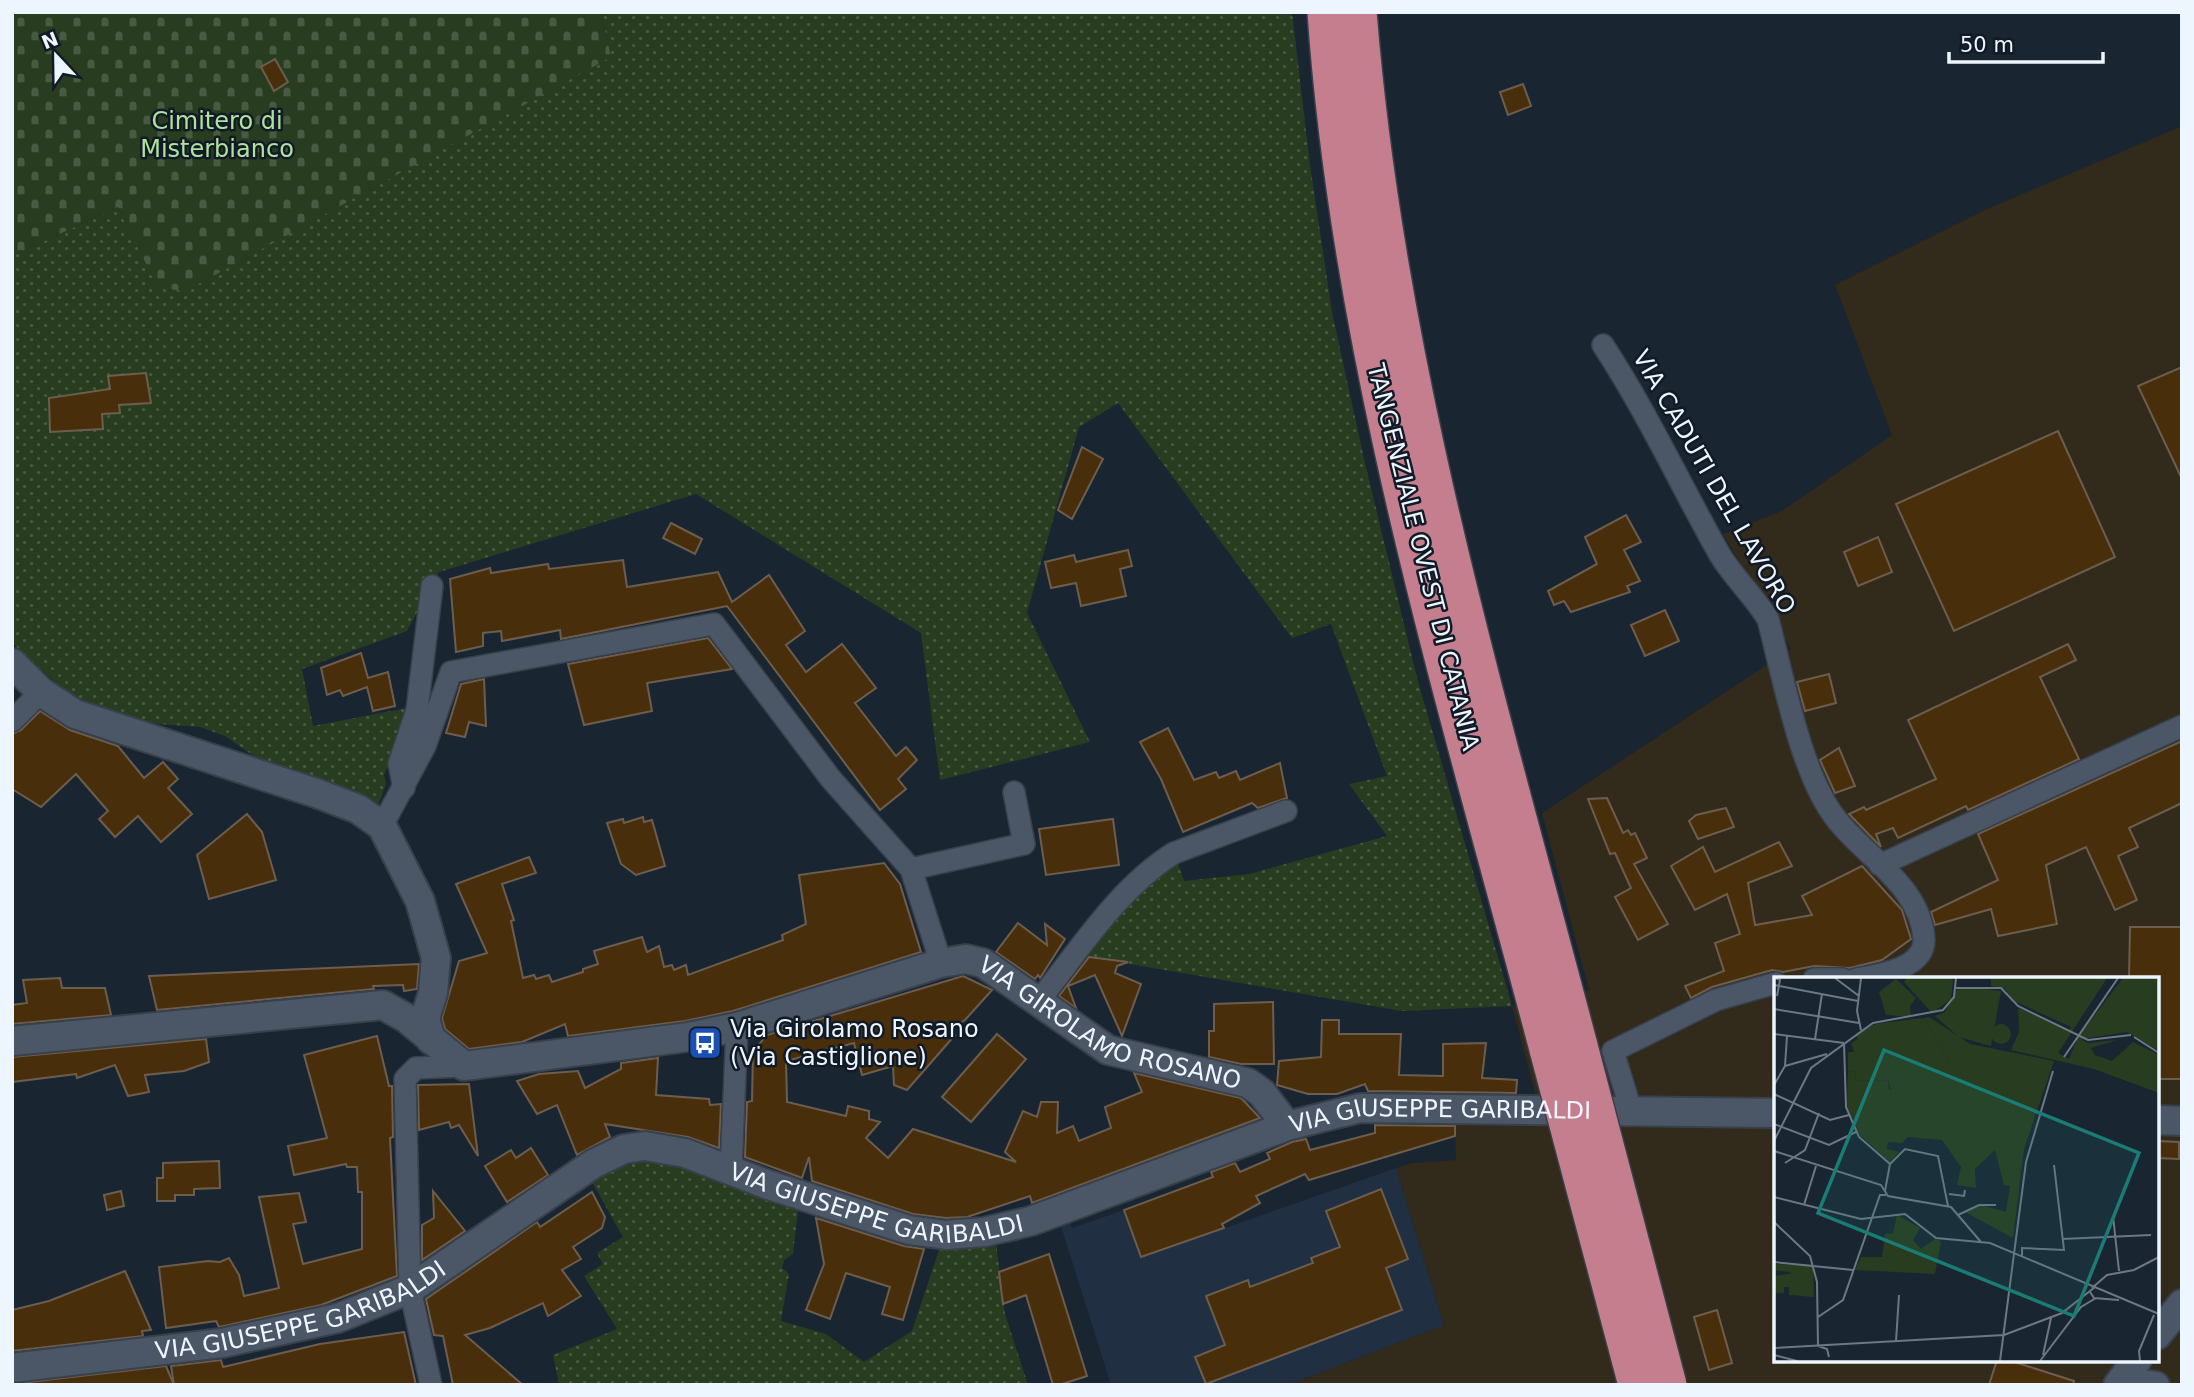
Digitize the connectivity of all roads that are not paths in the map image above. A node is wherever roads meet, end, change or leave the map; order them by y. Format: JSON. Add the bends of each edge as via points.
{"nodes":[{"id":1,"x":1326,"y":12,"type":"edge"},
{"id":2,"x":1358,"y":12,"type":"edge"},
{"id":3,"x":1603,"y":345,"type":"dead end"},
{"id":4,"x":432,"y":586,"type":"dead end"},
{"id":5,"x":12,"y":663,"type":"edge"},
{"id":6,"x":41,"y":692,"type":"junction"},
{"id":7,"x":12,"y":721,"type":"edge"},
{"id":8,"x":2182,"y":726,"type":"edge"},
{"id":9,"x":404,"y":788,"type":"junction"},
{"id":10,"x":1014,"y":792,"type":"dead end"},
{"id":11,"x":1286,"y":811,"type":"dead end"},
{"id":12,"x":382,"y":826,"type":"junction"},
{"id":13,"x":1880,"y":865,"type":"junction"},
{"id":14,"x":911,"y":869,"type":"junction"},
{"id":15,"x":941,"y":962,"type":"junction"},
{"id":16,"x":1864,"y":977,"type":"edge"},
{"id":17,"x":1774,"y":985,"type":"edge"},
{"id":18,"x":1037,"y":1003,"type":"junction"},
{"id":19,"x":737,"y":1027,"type":"junction"},
{"id":20,"x":431,"y":1040,"type":"junction"},
{"id":21,"x":12,"y":1041,"type":"edge"},
{"id":22,"x":1580,"y":1050,"type":"junction"},
{"id":23,"x":464,"y":1066,"type":"junction"},
{"id":24,"x":1541,"y":1110,"type":"junction"},
{"id":25,"x":1631,"y":1110,"type":"junction"},
{"id":26,"x":1774,"y":1113,"type":"edge"},
{"id":27,"x":1287,"y":1126,"type":"junction"},
{"id":28,"x":731,"y":1170,"type":"junction"},
{"id":29,"x":410,"y":1289,"type":"junction"},
{"id":30,"x":2182,"y":1304,"type":"edge"},
{"id":31,"x":2159,"y":1333,"type":"edge"},
{"id":32,"x":2135,"y":1362,"type":"edge"},
{"id":33,"x":12,"y":1368,"type":"edge"},
{"id":34,"x":431,"y":1385,"type":"edge"},
{"id":35,"x":1637,"y":1385,"type":"edge"},
{"id":36,"x":1668,"y":1385,"type":"edge"},
{"id":37,"x":2118,"y":1385,"type":"edge"},
{"id":38,"x":2131,"y":1385,"type":"edge"},
{"id":39,"x":2156,"y":1385,"type":"edge"}],
"edges":[{"from":1,"to":22,"type":"highway","name":"TANGENZIALE OVEST DI CATANIA","via":[[1357,265],[1411,532]]},
{"from":2,"to":22,"type":"highway","name":"TANGENZIALE OVEST DI CATANIA","via":[[1390,274],[1414,398],[1442,523]]},
{"from":3,"to":13,"type":"street","name":"VIA CADUTI DEL LAVORO","via":[[1653,425],[1721,556],[1768,619],[1811,772],[1836,819]]},
{"from":4,"to":9,"type":"street","via":[[417,710],[399,764]]},
{"from":5,"to":6,"type":"main road"},
{"from":6,"to":7,"type":"street"},
{"from":6,"to":12,"type":"main road","via":[[75,714],[319,794],[358,809]]},
{"from":8,"to":13,"type":"street"},
{"from":9,"to":12,"type":"street"},
{"from":9,"to":14,"type":"street","via":[[425,746],[451,672],[714,624],[831,779]]},
{"from":10,"to":14,"type":"street","via":[[1024,844]]},
{"from":11,"to":18,"type":"street","via":[[1163,860],[1121,899]]},
{"from":12,"to":20,"type":"main road","via":[[420,901],[436,958],[425,1018]]},
{"from":13,"to":16,"type":"street","name":"VIA CADUTI DEL LAVORO","via":[[1907,894],[1924,941],[1919,955],[1905,966]]},
{"from":14,"to":15,"type":"street"},
{"from":15,"to":18,"type":"main road","name":"VIA GIROLAMO ROSANO","via":[[965,959],[983,963]]},
{"from":15,"to":19,"type":"main road","name":"VIA GIROLAMO ROSANO"},
{"from":17,"to":22,"type":"street","via":[[1716,1000]]},
{"from":18,"to":27,"type":"main road","name":"VIA GIROLAMO ROSANO","via":[[1108,1050],[1248,1083],[1262,1093]]},
{"from":19,"to":23,"type":"main road","name":"VIA GIROLAMO ROSANO"},
{"from":19,"to":28,"type":"street"},
{"from":20,"to":21,"type":"main road","via":[[383,1004]]},
{"from":20,"to":23,"type":"main road"},
{"from":22,"to":24,"type":"street"},
{"from":22,"to":25,"type":"street"},
{"from":22,"to":35,"type":"highway","bridge":true},
{"from":22,"to":36,"type":"highway","bridge":true},
{"from":23,"to":29,"type":"street","name":"VIA GIROLAMO ROSANO","via":[[416,1068],[405,1079]]},
{"from":24,"to":25,"type":"main road","name":"VIA GIUSEPPE GARIBALDI"},
{"from":24,"to":27,"type":"main road","name":"VIA GIUSEPPE GARIBALDI","via":[[1360,1108]]},
{"from":25,"to":26,"type":"main road","name":"VIA GIUSEPPE GARIBALDI"},
{"from":27,"to":28,"type":"main road","name":"VIA GIUSEPPE GARIBALDI","via":[[1031,1221],[946,1236],[909,1230]]},
{"from":28,"to":29,"type":"main road","name":"VIA GIUSEPPE GARIBALDI","via":[[685,1153],[645,1146],[624,1149],[593,1164]]},
{"from":29,"to":33,"type":"main road","name":"VIA GIUSEPPE GARIBALDI","via":[[338,1318],[222,1343]]},
{"from":29,"to":34,"type":"street"},
{"from":30,"to":31,"type":"main road"},
{"from":32,"to":37,"type":"main road"},
{"from":38,"to":39,"type":"street"}]}
